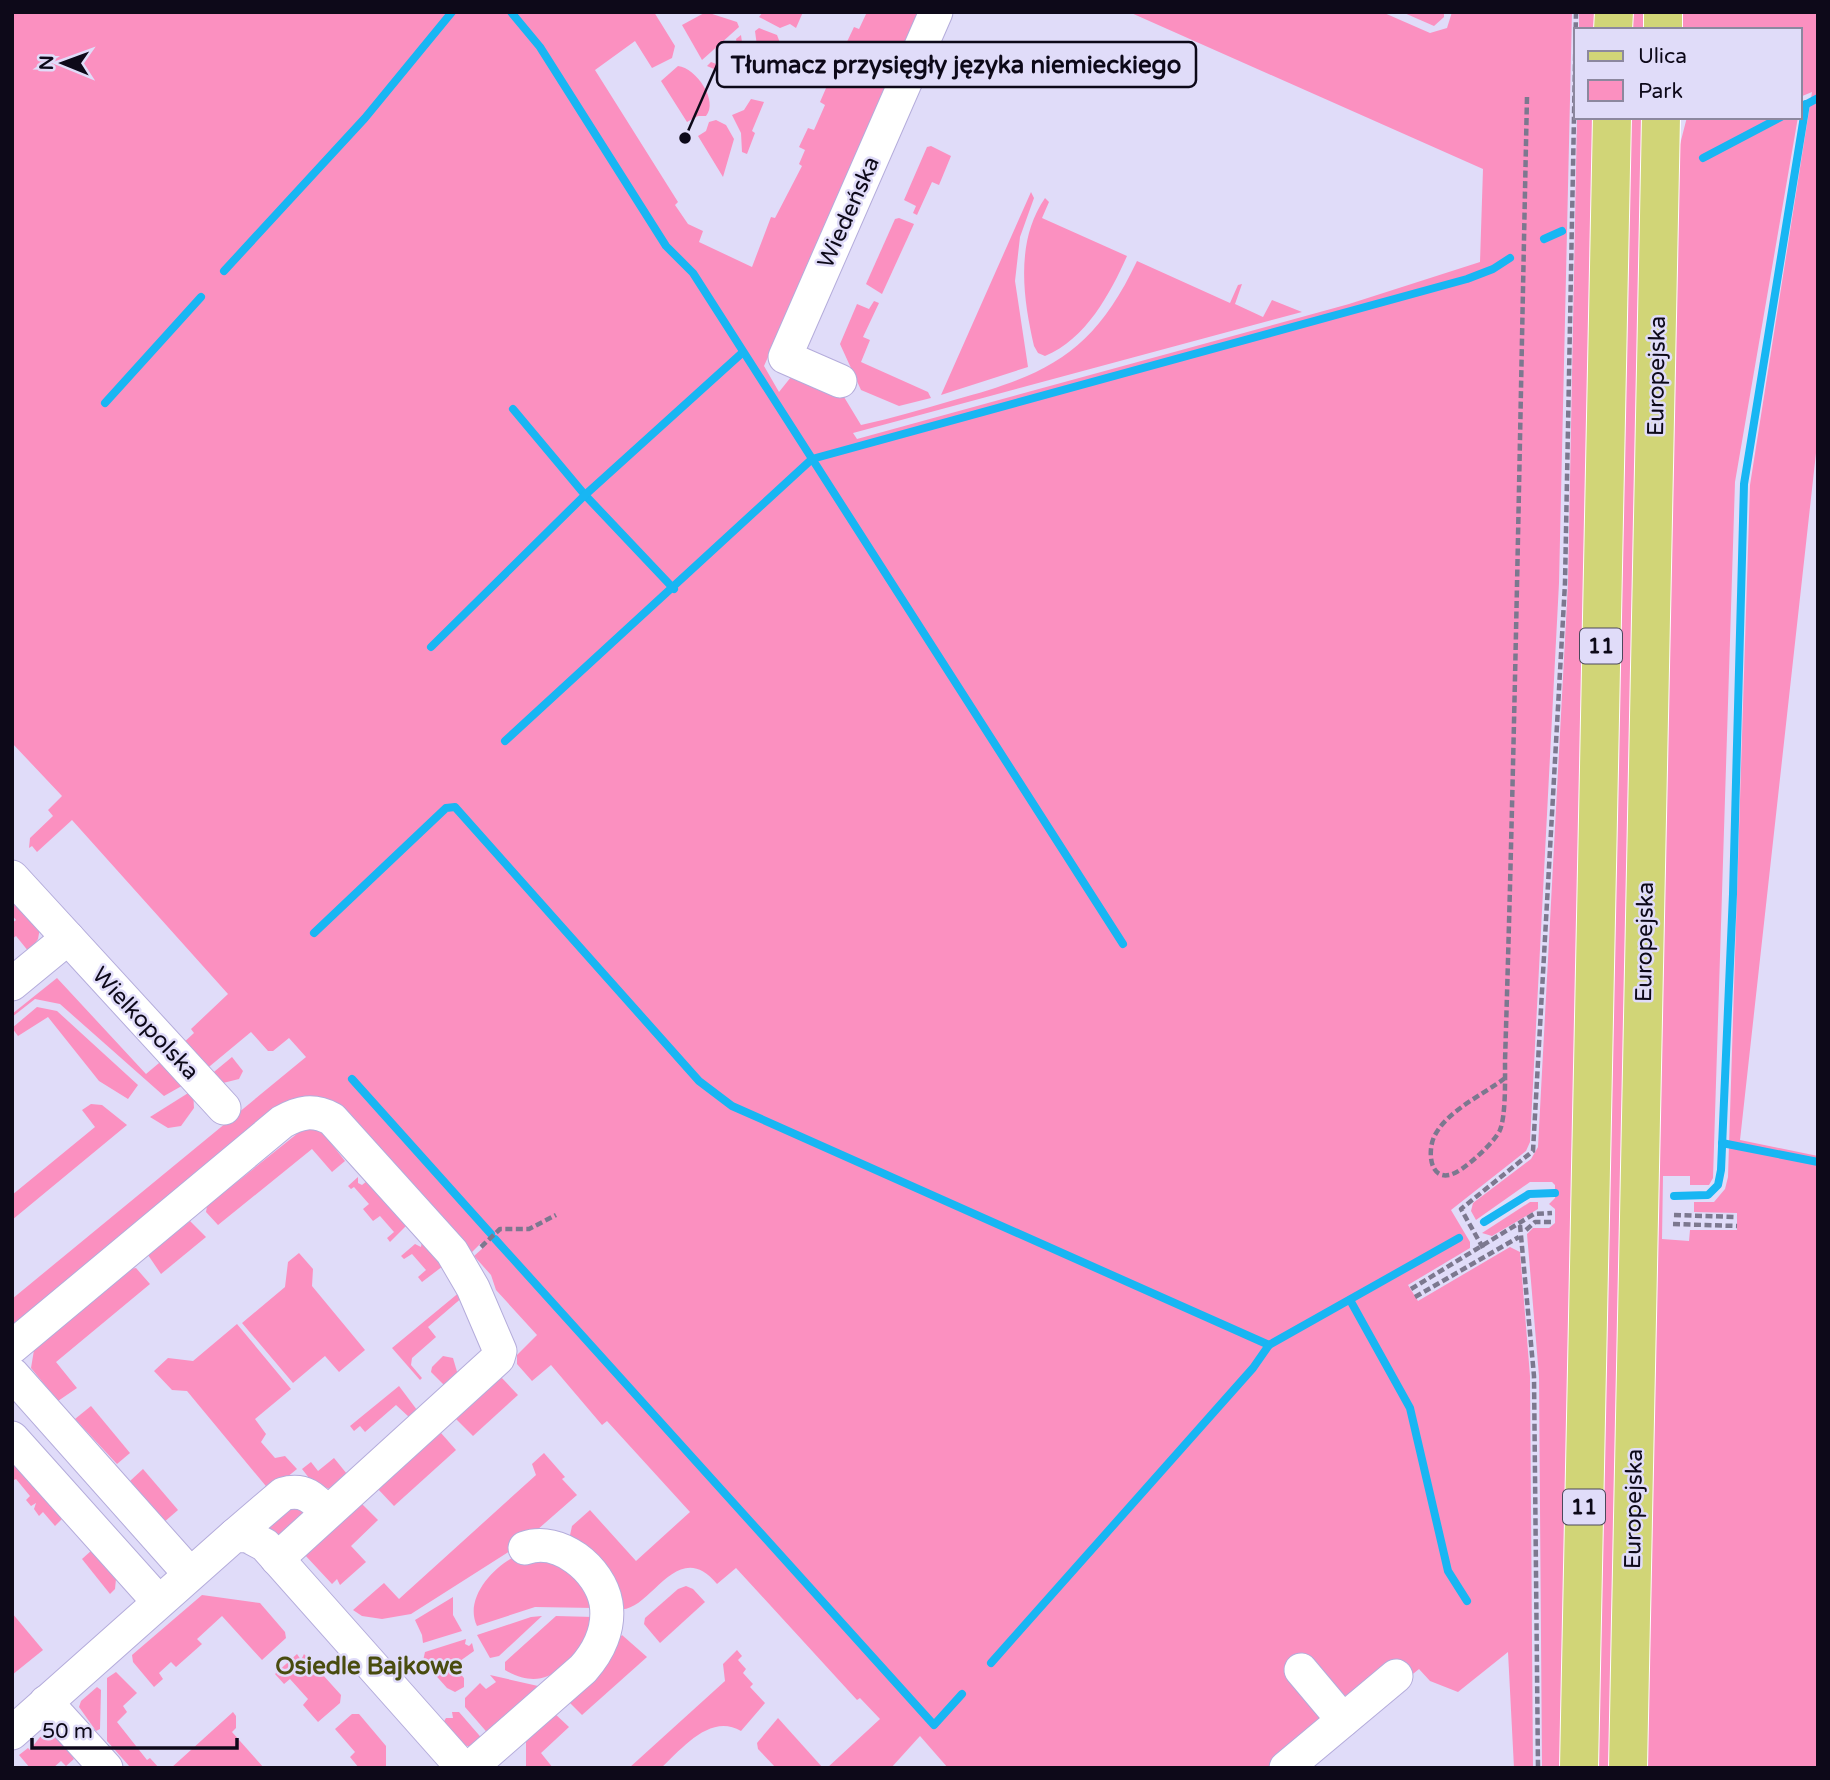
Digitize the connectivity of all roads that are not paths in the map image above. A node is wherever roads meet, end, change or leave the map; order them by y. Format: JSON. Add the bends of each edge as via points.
{"nodes":[{"id":1,"x":936,"y":12,"type":"edge"},
{"id":2,"x":1612,"y":119,"type":"edge"},
{"id":3,"x":1661,"y":119,"type":"edge"},
{"id":4,"x":840,"y":381,"type":"dead end"},
{"id":5,"x":12,"y":877,"type":"edge"},
{"id":6,"x":61,"y":930,"type":"junction"},
{"id":7,"x":12,"y":984,"type":"edge"},
{"id":8,"x":224,"y":1108,"type":"dead end"},
{"id":9,"x":12,"y":1347,"type":"edge"},
{"id":10,"x":12,"y":1374,"type":"edge"},
{"id":11,"x":12,"y":1438,"type":"edge"},
{"id":12,"x":327,"y":1513,"type":"junction"},
{"id":13,"x":235,"y":1535,"type":"junction"},
{"id":14,"x":525,"y":1548,"type":"dead end"},
{"id":15,"x":277,"y":1559,"type":"junction"},
{"id":16,"x":190,"y":1574,"type":"junction"},
{"id":17,"x":158,"y":1601,"type":"junction"},
{"id":18,"x":1301,"y":1670,"type":"dead end"},
{"id":19,"x":1396,"y":1676,"type":"dead end"},
{"id":20,"x":46,"y":1702,"type":"junction"},
{"id":21,"x":1343,"y":1720,"type":"junction"},
{"id":22,"x":12,"y":1733,"type":"edge"},
{"id":23,"x":106,"y":1768,"type":"edge"},
{"id":24,"x":463,"y":1768,"type":"edge"},
{"id":25,"x":470,"y":1768,"type":"edge"},
{"id":26,"x":1286,"y":1768,"type":"edge"},
{"id":27,"x":1579,"y":1768,"type":"edge"},
{"id":28,"x":1628,"y":1768,"type":"edge"}],
"edges":[{"from":1,"to":4,"type":"street","name":"Wiedeńska","via":[[785,356]]},
{"from":2,"to":27,"type":"main road","number":"11"},
{"from":3,"to":28,"type":"main road","name":"Europejska","number":"11"},
{"from":5,"to":6,"type":"street","name":"Wielkopolska"},
{"from":6,"to":7,"type":"street"},
{"from":6,"to":8,"type":"street","name":"Wielkopolska"},
{"from":9,"to":12,"type":"street","via":[[282,1122],[307,1111],[320,1112],[332,1119],[452,1252],[500,1351],[498,1358]]},
{"from":10,"to":16,"type":"street"},
{"from":11,"to":17,"type":"street"},
{"from":12,"to":13,"type":"street","via":[[308,1494],[284,1494]]},
{"from":12,"to":15,"type":"street"},
{"from":13,"to":15,"type":"street","via":[[258,1540]]},
{"from":13,"to":16,"type":"street"},
{"from":14,"to":25,"type":"street","via":[[548,1544],[590,1572],[606,1604],[605,1632],[583,1669]]},
{"from":15,"to":24,"type":"street"},
{"from":16,"to":17,"type":"street"},
{"from":17,"to":20,"type":"street"},
{"from":18,"to":21,"type":"street"},
{"from":19,"to":21,"type":"street"},
{"from":20,"to":22,"type":"street"},
{"from":20,"to":23,"type":"street"},
{"from":21,"to":26,"type":"street"}]}
